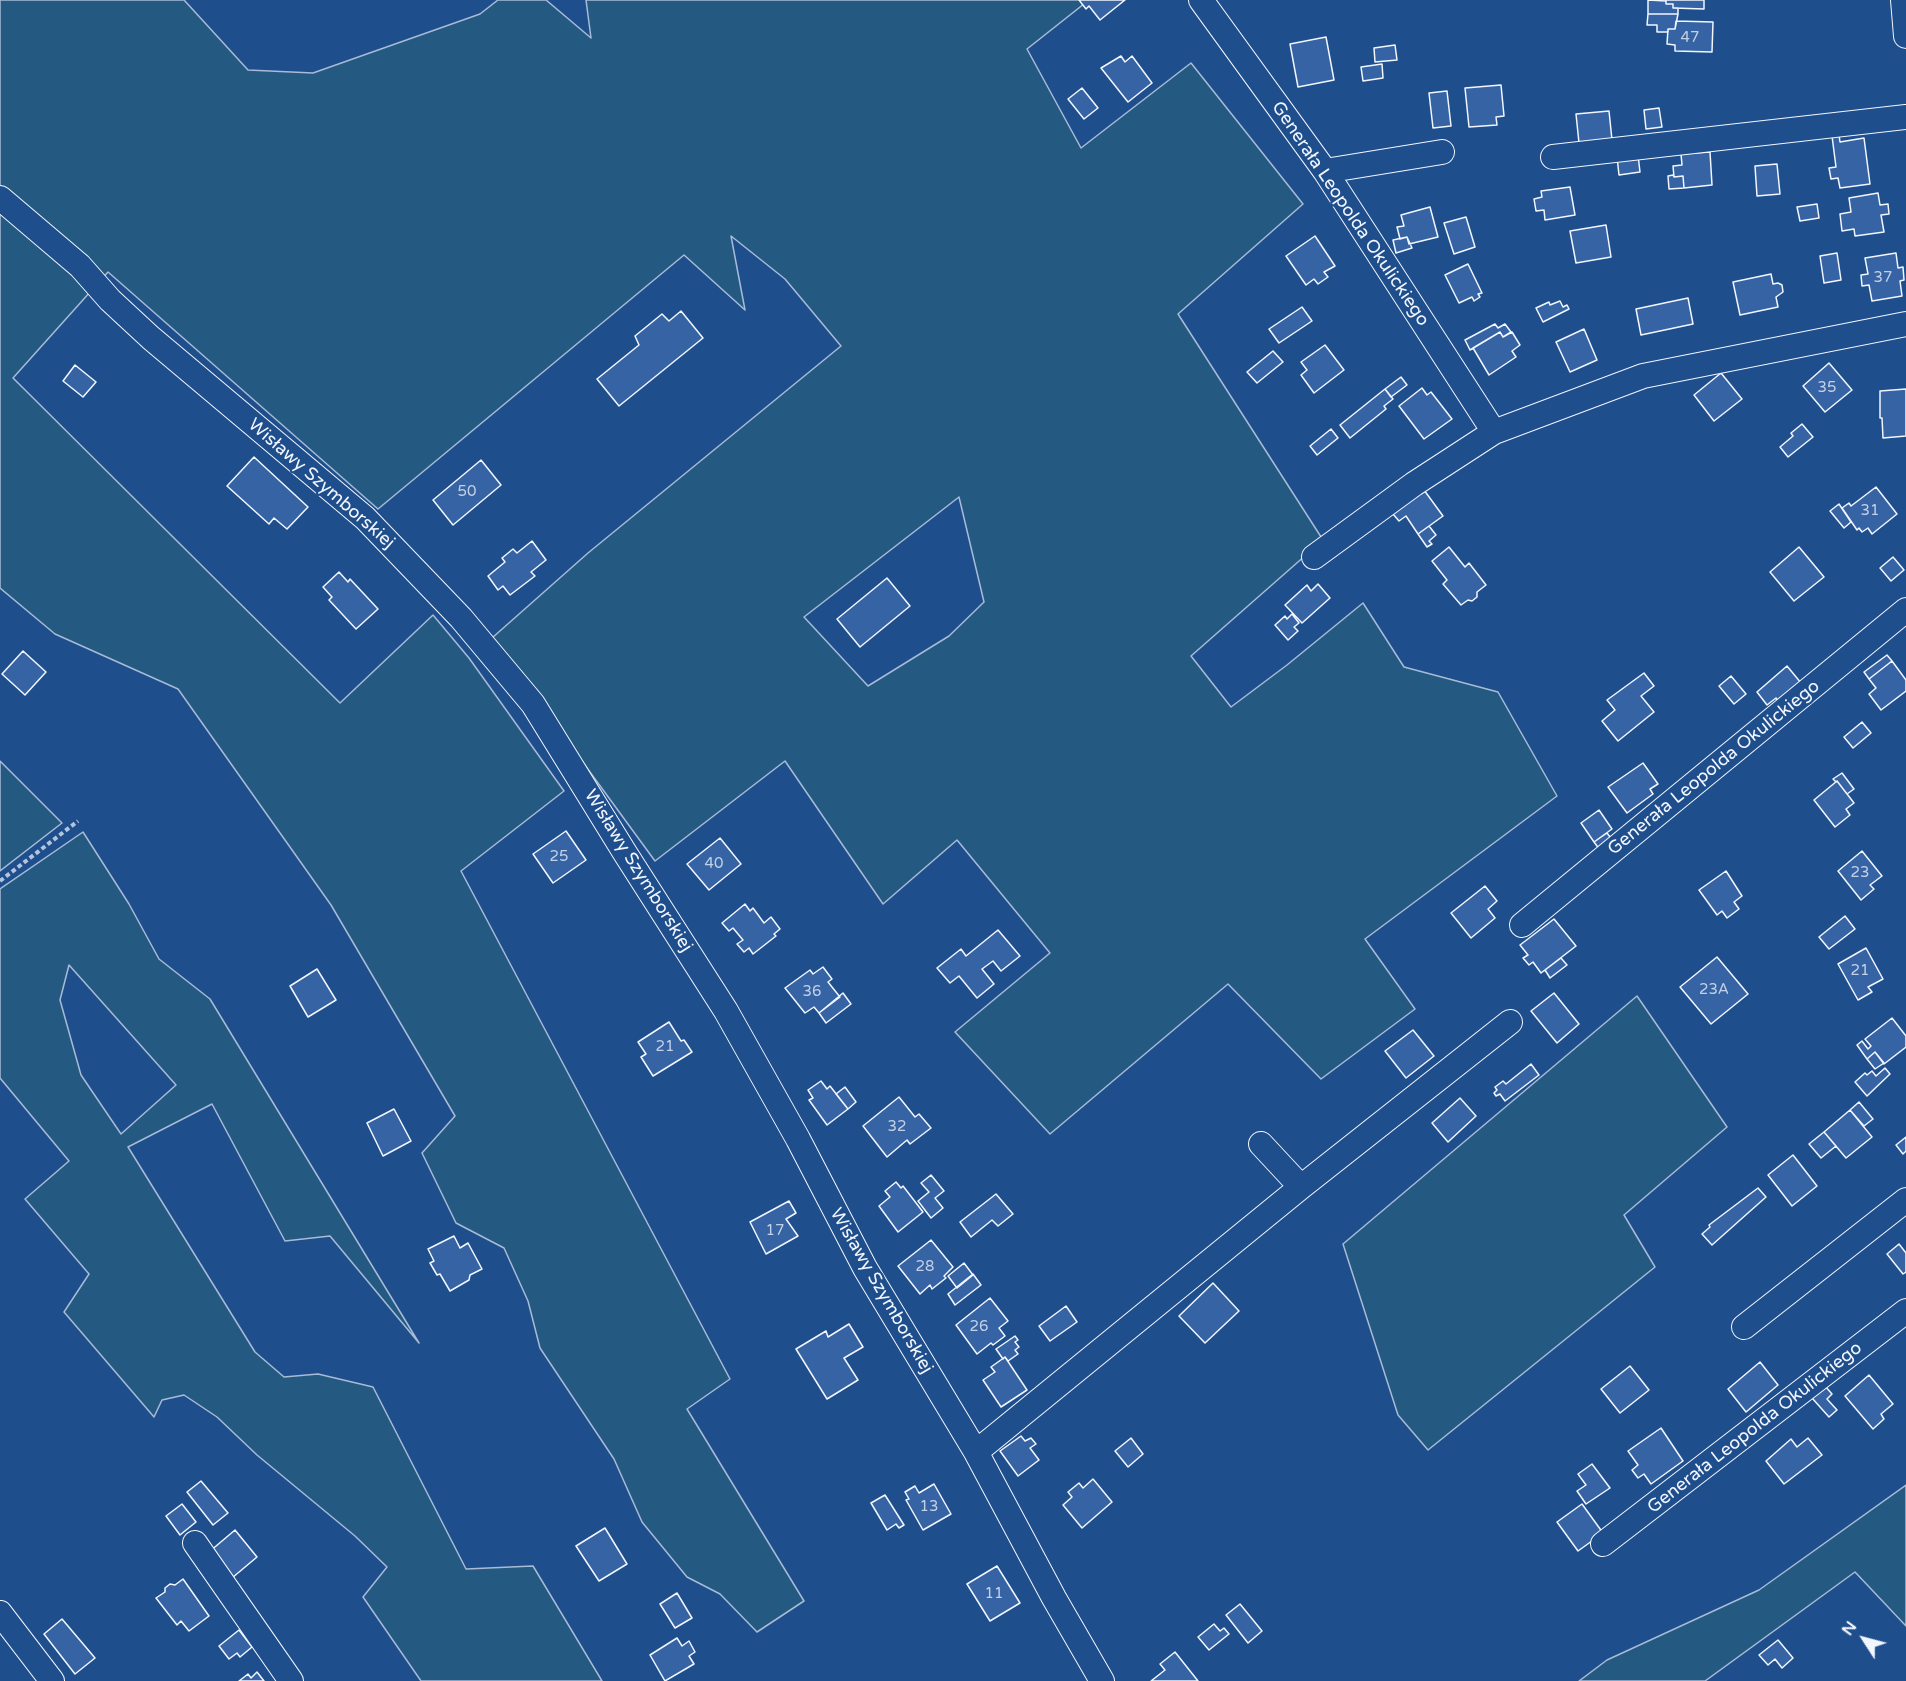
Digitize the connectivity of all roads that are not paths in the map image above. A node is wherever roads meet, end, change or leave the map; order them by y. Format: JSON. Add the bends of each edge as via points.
{"nodes":[{"id":1,"x":1201,"y":0,"type":"edge"},
{"id":2,"x":1903,"y":0,"type":"edge"},
{"id":3,"x":1906,"y":36,"type":"edge"},
{"id":4,"x":1906,"y":117,"type":"edge"},
{"id":5,"x":1442,"y":152,"type":"dead end"},
{"id":6,"x":1553,"y":158,"type":"dead end"},
{"id":7,"x":1325,"y":171,"type":"junction"},
{"id":8,"x":0,"y":198,"type":"edge"},
{"id":9,"x":1906,"y":324,"type":"edge"},
{"id":10,"x":1494,"y":432,"type":"junction"},
{"id":11,"x":1314,"y":557,"type":"dead end"},
{"id":12,"x":1906,"y":610,"type":"edge"},
{"id":13,"x":1522,"y":925,"type":"dead end"},
{"id":14,"x":1510,"y":1022,"type":"dead end"},
{"id":15,"x":1261,"y":1144,"type":"dead end"},
{"id":16,"x":1301,"y":1187,"type":"junction"},
{"id":17,"x":1906,"y":1200,"type":"edge"},
{"id":18,"x":1906,"y":1311,"type":"edge"},
{"id":19,"x":1744,"y":1327,"type":"dead end"},
{"id":20,"x":976,"y":1452,"type":"junction"},
{"id":21,"x":195,"y":1543,"type":"dead end"},
{"id":22,"x":1603,"y":1544,"type":"dead end"},
{"id":23,"x":0,"y":1613,"type":"edge"},
{"id":24,"x":52,"y":1681,"type":"edge"},
{"id":25,"x":291,"y":1681,"type":"edge"},
{"id":26,"x":1102,"y":1681,"type":"edge"}],
"edges":[{"from":1,"to":7,"type":"street","name":"Generała Leopolda Okulickiego"},
{"from":2,"to":3,"type":"street"},
{"from":4,"to":6,"type":"street"},
{"from":5,"to":7,"type":"street"},
{"from":7,"to":10,"type":"street","name":"Generała Leopolda Okulickiego"},
{"from":8,"to":20,"type":"street","name":"Wisławy Szymborskiej","via":[[80,266],[151,338],[365,518],[461,618],[534,704],[726,1011],[865,1268]]},
{"from":9,"to":10,"type":"street","via":[[1643,376]]},
{"from":10,"to":11,"type":"street"},
{"from":12,"to":13,"type":"street","name":"Generała Leopolda Okulickiego"},
{"from":14,"to":16,"type":"street"},
{"from":15,"to":16,"type":"street"},
{"from":16,"to":20,"type":"street"},
{"from":17,"to":19,"type":"street"},
{"from":18,"to":22,"type":"street","name":"Generała Leopolda Okulickiego"},
{"from":20,"to":26,"type":"street","name":"Wisławy Szymborskiej"},
{"from":21,"to":25,"type":"street"},
{"from":23,"to":24,"type":"street"}]}
